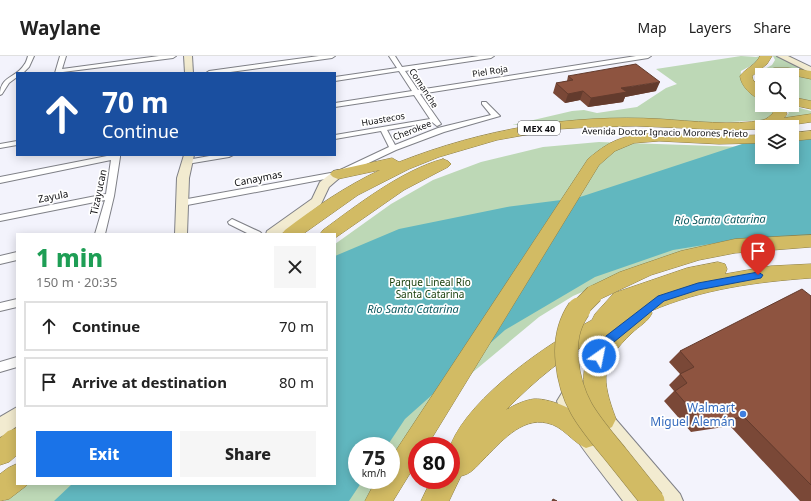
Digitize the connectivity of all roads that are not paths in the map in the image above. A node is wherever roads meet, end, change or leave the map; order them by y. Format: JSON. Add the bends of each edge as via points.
{"nodes":[{"id":1,"x":30,"y":56,"type":"edge"},
{"id":2,"x":63,"y":56,"type":"edge"},
{"id":3,"x":173,"y":56,"type":"edge"},
{"id":4,"x":188,"y":56,"type":"edge"},
{"id":5,"x":332,"y":56,"type":"edge"},
{"id":6,"x":392,"y":56,"type":"edge"},
{"id":7,"x":491,"y":56,"type":"edge"},
{"id":8,"x":648,"y":56,"type":"edge"},
{"id":9,"x":766,"y":56,"type":"edge"},
{"id":10,"x":781,"y":56,"type":"edge"},
{"id":11,"x":790,"y":56,"type":"edge"},
{"id":12,"x":634,"y":57,"type":"edge"},
{"id":13,"x":811,"y":66,"type":"edge"},
{"id":14,"x":401,"y":70,"type":"junction"},
{"id":15,"x":811,"y":70,"type":"edge"},
{"id":16,"x":20,"y":72,"type":"edge"},
{"id":17,"x":59,"y":72,"type":"edge"},
{"id":18,"x":189,"y":72,"type":"edge"},
{"id":19,"x":216,"y":72,"type":"edge"},
{"id":20,"x":799,"y":73,"type":"edge"},
{"id":21,"x":16,"y":74,"type":"edge"},
{"id":22,"x":16,"y":75,"type":"edge"},
{"id":23,"x":811,"y":75,"type":"edge"},
{"id":24,"x":6,"y":76,"type":"dead end"},
{"id":25,"x":336,"y":79,"type":"edge"},
{"id":26,"x":755,"y":91,"type":"edge"},
{"id":27,"x":0,"y":93,"type":"edge"},
{"id":28,"x":416,"y":93,"type":"junction"},
{"id":29,"x":484,"y":102,"type":"dead end"},
{"id":30,"x":799,"y":103,"type":"edge"},
{"id":31,"x":811,"y":105,"type":"edge"},
{"id":32,"x":336,"y":106,"type":"edge"},
{"id":33,"x":780,"y":112,"type":"edge"},
{"id":34,"x":811,"y":118,"type":"edge"},
{"id":35,"x":434,"y":120,"type":"junction"},
{"id":36,"x":774,"y":120,"type":"edge"},
{"id":37,"x":799,"y":121,"type":"edge"},
{"id":38,"x":755,"y":128,"type":"edge"},
{"id":39,"x":383,"y":129,"type":"junction"},
{"id":40,"x":811,"y":129,"type":"edge"},
{"id":41,"x":441,"y":130,"type":"junction"},
{"id":42,"x":755,"y":130,"type":"edge"},
{"id":43,"x":799,"y":130,"type":"edge"},
{"id":44,"x":811,"y":135,"type":"edge"},
{"id":45,"x":799,"y":136,"type":"edge"},
{"id":46,"x":336,"y":137,"type":"edge"},
{"id":47,"x":755,"y":139,"type":"edge"},
{"id":48,"x":16,"y":143,"type":"edge"},
{"id":49,"x":0,"y":146,"type":"edge"},
{"id":50,"x":393,"y":148,"type":"junction"},
{"id":51,"x":436,"y":153,"type":"junction"},
{"id":52,"x":116,"y":156,"type":"edge"},
{"id":53,"x":219,"y":156,"type":"edge"},
{"id":54,"x":188,"y":159,"type":"edge"},
{"id":55,"x":338,"y":174,"type":"junction"},
{"id":56,"x":0,"y":180,"type":"edge"},
{"id":57,"x":110,"y":196,"type":"junction"},
{"id":58,"x":182,"y":203,"type":"junction"},
{"id":59,"x":0,"y":218,"type":"edge"},
{"id":60,"x":232,"y":222,"type":"dead end"},
{"id":61,"x":330,"y":232,"type":"edge"},
{"id":62,"x":100,"y":233,"type":"edge"},
{"id":63,"x":180,"y":233,"type":"edge"},
{"id":64,"x":255,"y":233,"type":"edge"},
{"id":65,"x":273,"y":233,"type":"edge"},
{"id":66,"x":292,"y":233,"type":"edge"},
{"id":67,"x":811,"y":242,"type":"edge"},
{"id":68,"x":16,"y":256,"type":"edge"},
{"id":69,"x":811,"y":258,"type":"edge"},
{"id":70,"x":0,"y":260,"type":"edge"},
{"id":71,"x":811,"y":271,"type":"edge"},
{"id":72,"x":661,"y":299,"type":"junction"},
{"id":73,"x":16,"y":303,"type":"edge"},
{"id":74,"x":0,"y":307,"type":"edge"},
{"id":75,"x":596,"y":327,"type":"junction"},
{"id":76,"x":16,"y":362,"type":"edge"},
{"id":77,"x":0,"y":367,"type":"edge"},
{"id":78,"x":16,"y":416,"type":"edge"},
{"id":79,"x":604,"y":419,"type":"junction"},
{"id":80,"x":0,"y":428,"type":"edge"},
{"id":81,"x":586,"y":436,"type":"junction"},
{"id":82,"x":16,"y":441,"type":"edge"},
{"id":83,"x":0,"y":453,"type":"edge"},
{"id":84,"x":460,"y":454,"type":"edge"},
{"id":85,"x":460,"y":467,"type":"edge"},
{"id":86,"x":16,"y":478,"type":"edge"},
{"id":87,"x":0,"y":490,"type":"edge"},
{"id":88,"x":378,"y":501,"type":"edge"},
{"id":89,"x":636,"y":501,"type":"edge"},
{"id":90,"x":653,"y":501,"type":"edge"},
{"id":91,"x":672,"y":501,"type":"edge"}],
"edges":[{"from":1,"to":16,"type":"street","via":[[26,67]]},
{"from":2,"to":17,"type":"street"},
{"from":3,"to":17,"type":"street"},
{"from":4,"to":18,"type":"street"},
{"from":5,"to":19,"type":"street"},
{"from":6,"to":14,"type":"street","name":"Comanche"},
{"from":7,"to":14,"type":"street"},
{"from":8,"to":12,"type":"street","name":"Piel Roja"},
{"from":9,"to":26,"type":"highway","via":[[763,63],[749,70],[746,76],[747,82]]},
{"from":10,"to":15,"type":"street"},
{"from":11,"to":13,"type":"street"},
{"from":12,"to":28,"type":"street","name":"Piel Roja"},
{"from":14,"to":25,"type":"street"},
{"from":14,"to":28,"type":"street","name":"Comanche"},
{"from":20,"to":23,"type":"highway"},
{"from":21,"to":24,"type":"street"},
{"from":22,"to":27,"type":"street","via":[[7,82]]},
{"from":28,"to":32,"type":"street","name":"Piel Roja"},
{"from":28,"to":35,"type":"street","name":"Comanche"},
{"from":29,"to":41,"type":"street","name":"Cherokee","via":[[496,116]]},
{"from":30,"to":31,"type":"highway"},
{"from":33,"to":36,"type":"highway"},
{"from":34,"to":37,"type":"highway","name":"Avenida Doctor Ignacio Morones Prieto","number":"MEX 40"},
{"from":35,"to":39,"type":"street","name":"Huastecos"},
{"from":35,"to":41,"type":"street","name":"Comanche"},
{"from":38,"to":51,"type":"highway","name":"Avenida Doctor Ignacio Morones Prieto","number":"MEX 40","via":[[625,122],[577,123],[497,135]]},
{"from":39,"to":46,"type":"street","name":"Huastecos"},
{"from":39,"to":50,"type":"street"},
{"from":40,"to":43,"type":"highway"},
{"from":41,"to":50,"type":"street","name":"Cherokee"},
{"from":42,"to":61,"type":"highway","name":"Avenida Doctor Ignacio Morones Prieto","number":"MEX 40","via":[[734,133],[583,130],[513,140],[427,170],[386,192]]},
{"from":44,"to":45,"type":"highway"},
{"from":47,"to":88,"type":"highway","via":[[659,137],[632,140],[610,148],[593,162]]},
{"from":48,"to":49,"type":"street"},
{"from":50,"to":55,"type":"street","name":"Cherokee"},
{"from":51,"to":55,"type":"highway"},
{"from":51,"to":66,"type":"highway","name":"Avenida Doctor Ignacio Morones Prieto","number":"MEX 40","via":[[374,179]]},
{"from":52,"to":56,"type":"street"},
{"from":52,"to":57,"type":"street","name":"Tizayucan"},
{"from":53,"to":54,"type":"street"},
{"from":54,"to":58,"type":"street","via":[[183,178]]},
{"from":55,"to":58,"type":"street","name":"Canaymas"},
{"from":55,"to":65,"type":"street","via":[[324,185],[317,201]]},
{"from":57,"to":59,"type":"street","name":"Zayula"},
{"from":57,"to":62,"type":"street","name":"Tizayucan"},
{"from":58,"to":63,"type":"street"},
{"from":60,"to":64,"type":"street"},
{"from":67,"to":90,"type":"highway","bridge":true,"via":[[761,244],[708,251],[654,266],[604,288],[589,298],[573,318],[565,345],[568,373],[577,403],[592,427]]},
{"from":68,"to":70,"type":"street"},
{"from":69,"to":75,"type":"highway","via":[[738,265],[687,275],[621,299]]},
{"from":71,"to":72,"type":"highway","via":[[727,280],[674,293]]},
{"from":72,"to":75,"type":"highway","via":[[631,309]]},
{"from":72,"to":79,"type":"highway","via":[[610,339],[599,356],[594,385]]},
{"from":73,"to":74,"type":"street"},
{"from":75,"to":84,"type":"highway","via":[[530,372],[476,426]]},
{"from":76,"to":77,"type":"street"},
{"from":78,"to":80,"type":"street"},
{"from":79,"to":81,"type":"street","via":[[588,398],[574,393],[568,397],[566,405]]},
{"from":79,"to":91,"type":"street"},
{"from":81,"to":85,"type":"highway","via":[[572,423],[556,415],[537,410],[524,412],[512,418]]},
{"from":81,"to":89,"type":"street"},
{"from":82,"to":83,"type":"highway"},
{"from":86,"to":87,"type":"highway"}]}
